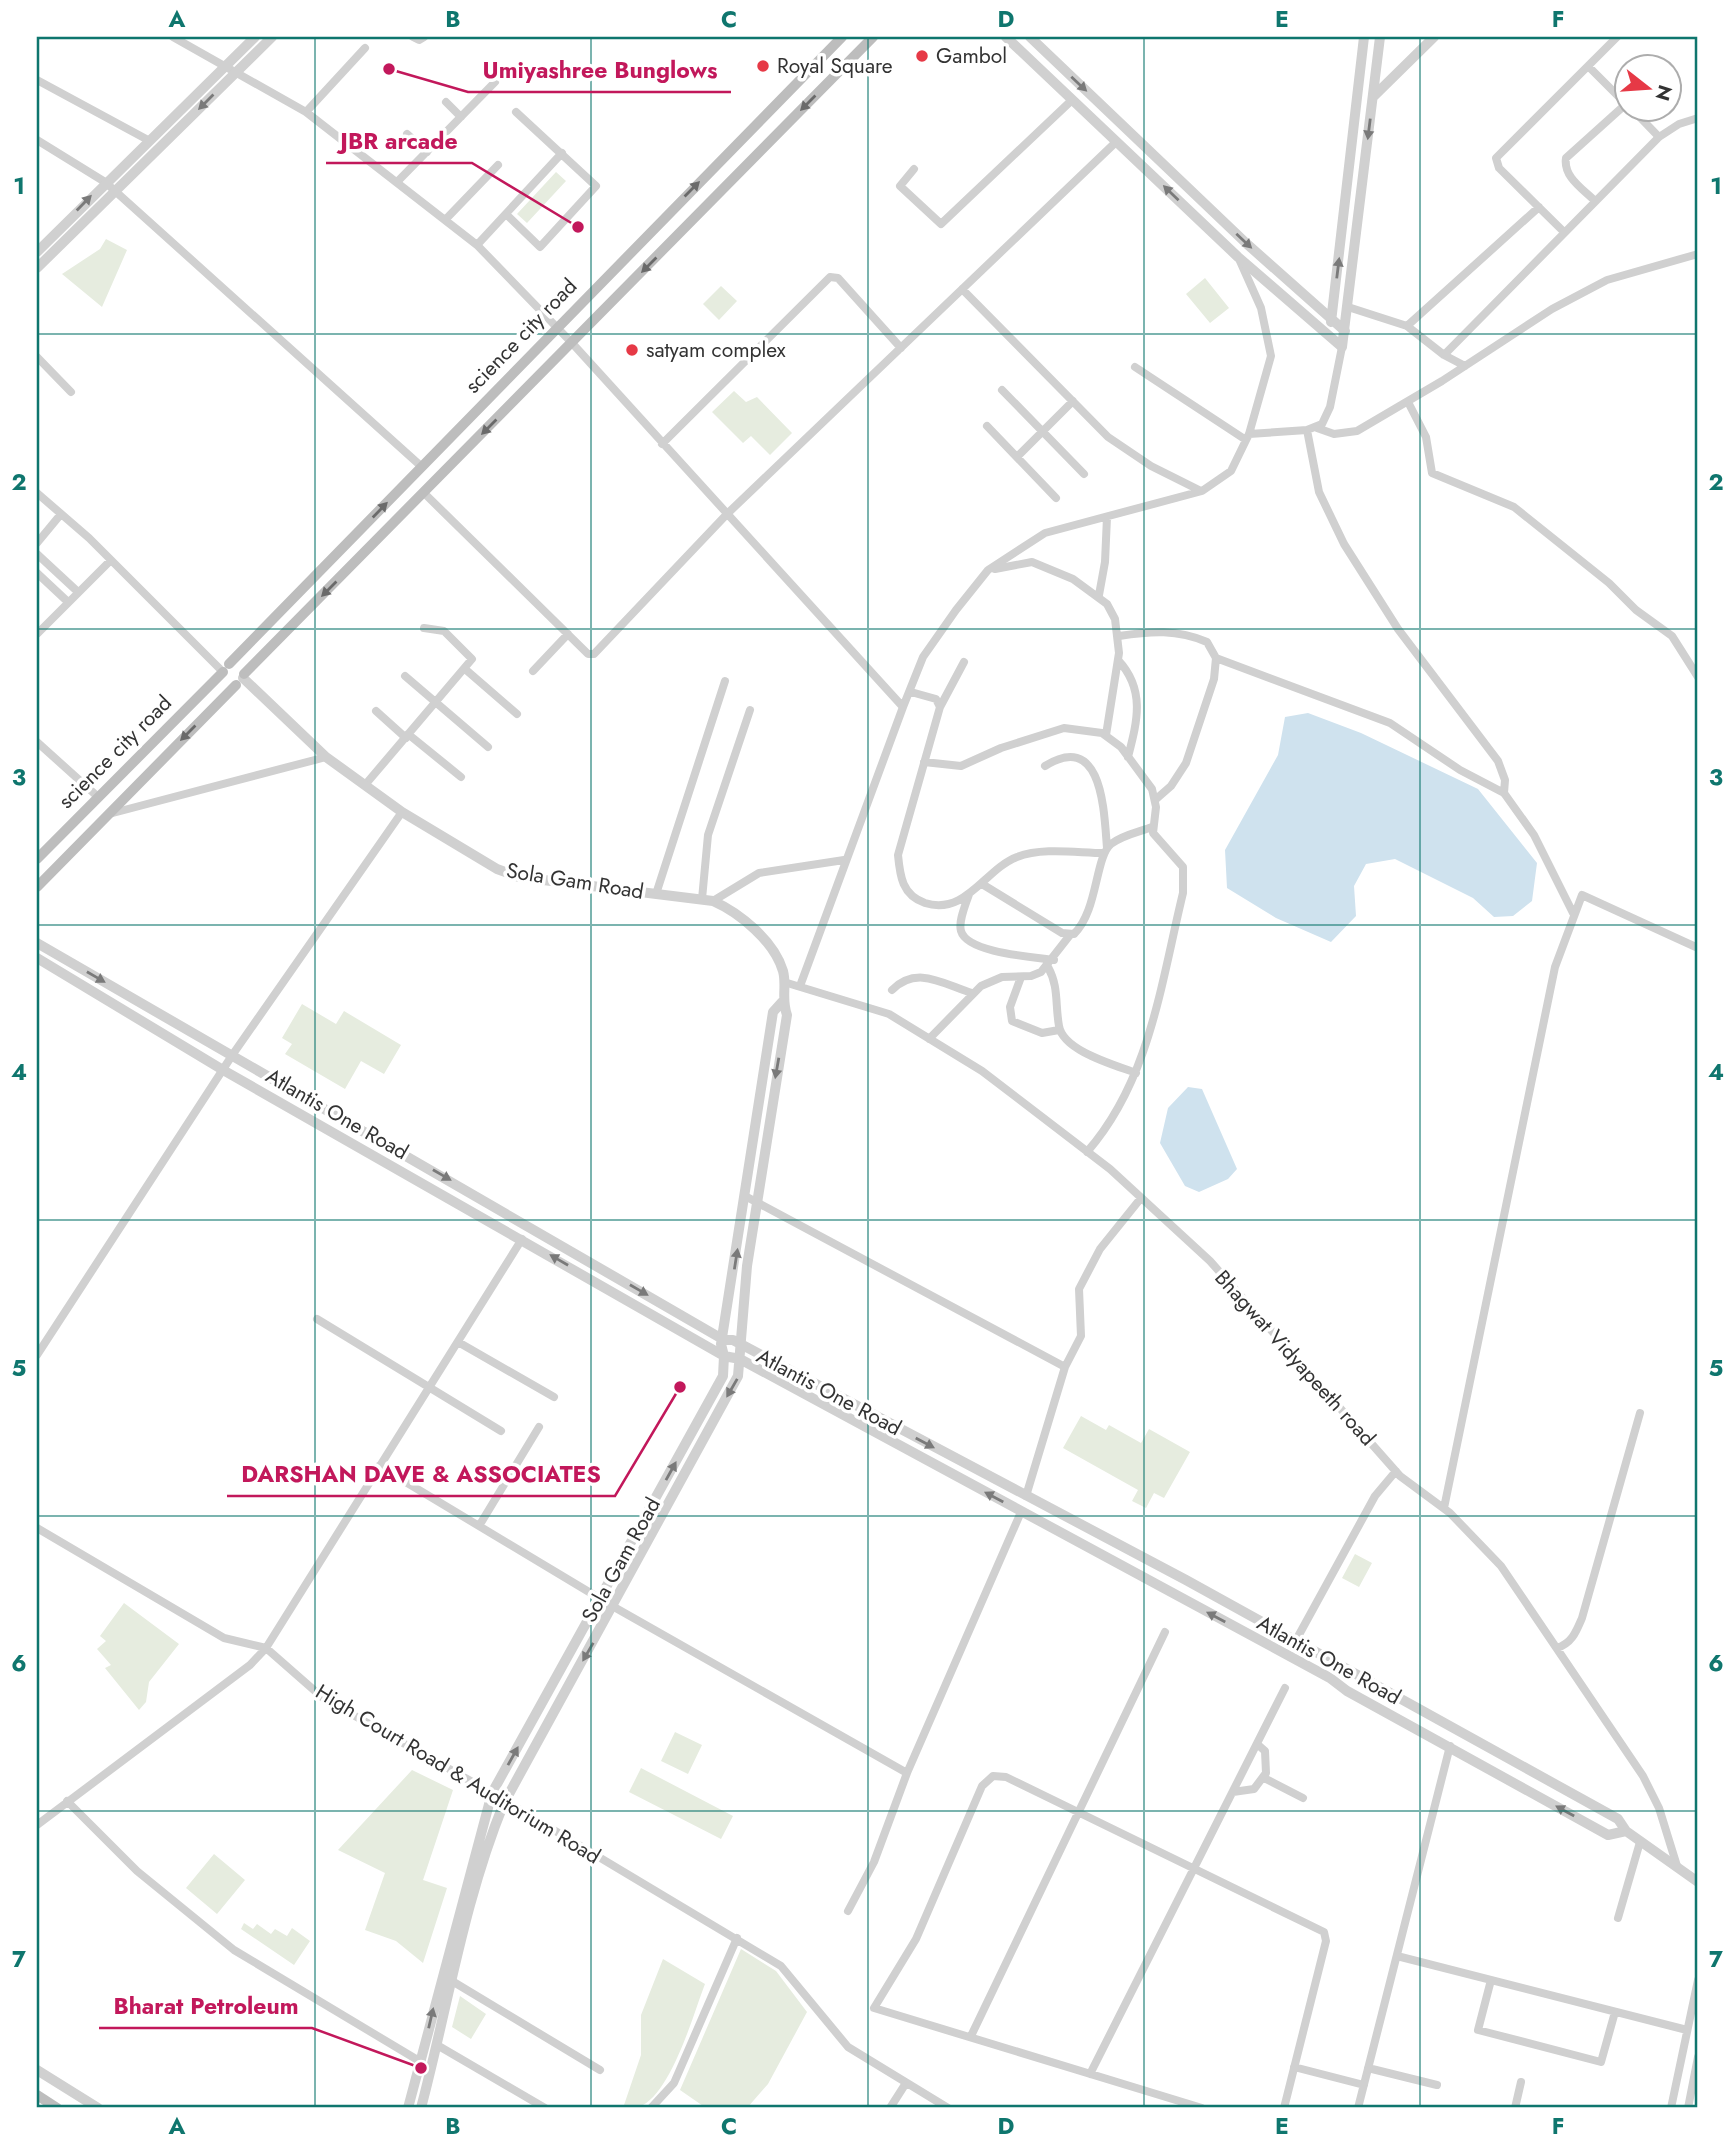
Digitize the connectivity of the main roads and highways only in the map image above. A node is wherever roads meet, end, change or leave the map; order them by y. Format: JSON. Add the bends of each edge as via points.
{"nodes":[{"id":1,"x":842,"y":37,"type":"edge"},
{"id":2,"x":873,"y":37,"type":"edge"},
{"id":3,"x":226,"y":668,"type":"junction"},
{"id":4,"x":241,"y":679,"type":"junction"},
{"id":5,"x":37,"y":859,"type":"edge"},
{"id":6,"x":37,"y":887,"type":"edge"},
{"id":7,"x":37,"y":2095,"type":"edge"},
{"id":8,"x":57,"y":2108,"type":"edge"}],
"edges":[{"from":3,"to":1,"type":"main road","name":"science city road","one_way":true},
{"from":2,"to":4,"type":"main road","one_way":true},
{"from":3,"to":4,"type":"main road","via":[[239,666]]},
{"from":3,"to":4,"type":"main road","via":[[226,682]]},
{"from":3,"to":5,"type":"main road","name":"science city road"},
{"from":4,"to":6,"type":"main road","one_way":true},
{"from":7,"to":8,"type":"main road"}]}
